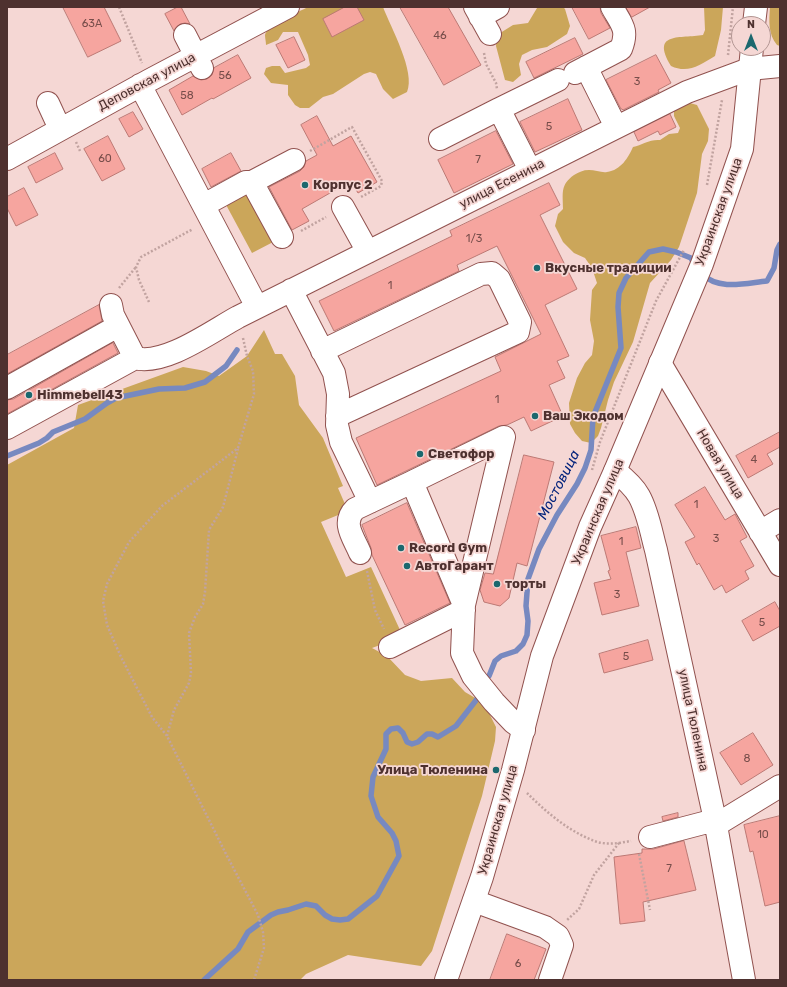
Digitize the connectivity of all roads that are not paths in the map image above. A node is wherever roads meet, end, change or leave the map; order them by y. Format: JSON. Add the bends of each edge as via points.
{"nodes":[{"id":1,"x":288,"y":7,"type":"edge"},
{"id":2,"x":612,"y":7,"type":"edge"},
{"id":3,"x":260,"y":14,"type":"edge"},
{"id":4,"x":185,"y":35,"type":"dead end"},
{"id":5,"x":751,"y":58,"type":"edge"},
{"id":6,"x":199,"y":63,"type":"junction"},
{"id":7,"x":780,"y":66,"type":"edge"},
{"id":8,"x":573,"y":73,"type":"junction"},
{"id":9,"x":145,"y":82,"type":"junction"},
{"id":10,"x":48,"y":103,"type":"dead end"},
{"id":11,"x":500,"y":109,"type":"junction"},
{"id":12,"x":616,"y":127,"type":"junction"},
{"id":13,"x":60,"y":130,"type":"junction"},
{"id":14,"x":440,"y":139,"type":"dead end"},
{"id":15,"x":7,"y":159,"type":"edge"},
{"id":16,"x":294,"y":160,"type":"road end"},
{"id":17,"x":530,"y":170,"type":"junction"},
{"id":18,"x":252,"y":182,"type":"junction"},
{"id":19,"x":343,"y":207,"type":"road end"},
{"id":20,"x":207,"y":212,"type":"junction"},
{"id":21,"x":282,"y":237,"type":"road end"},
{"id":22,"x":368,"y":252,"type":"junction"},
{"id":23,"x":291,"y":290,"type":"junction"},
{"id":24,"x":111,"y":304,"type":"road end"},
{"id":25,"x":257,"y":307,"type":"junction"},
{"id":26,"x":118,"y":326,"type":"junction"},
{"id":27,"x":322,"y":351,"type":"junction"},
{"id":28,"x":135,"y":358,"type":"junction"},
{"id":29,"x":660,"y":363,"type":"junction"},
{"id":30,"x":7,"y":388,"type":"edge"},
{"id":31,"x":337,"y":416,"type":"junction"},
{"id":32,"x":7,"y":428,"type":"edge"},
{"id":33,"x":615,"y":472,"type":"junction"},
{"id":34,"x":412,"y":482,"type":"junction"},
{"id":35,"x":370,"y":502,"type":"junction"},
{"id":36,"x":780,"y":520,"type":"edge"},
{"id":37,"x":760,"y":532,"type":"junction"},
{"id":38,"x":360,"y":553,"type":"road end"},
{"id":39,"x":780,"y":565,"type":"edge"},
{"id":40,"x":464,"y":607,"type":"junction"},
{"id":41,"x":392,"y":645,"type":"road end"},
{"id":42,"x":524,"y":730,"type":"junction"},
{"id":43,"x":780,"y":786,"type":"edge"},
{"id":44,"x":715,"y":822,"type":"junction"},
{"id":45,"x":644,"y":844,"type":"road end"},
{"id":46,"x":474,"y":901,"type":"junction"},
{"id":47,"x":446,"y":980,"type":"edge"},
{"id":48,"x":550,"y":980,"type":"edge"},
{"id":49,"x":744,"y":980,"type":"edge"}],
"edges":[{"from":1,"to":3,"type":"street","name":"Деповская улица"},
{"from":2,"to":8,"type":"street","via":[[625,31],[621,48]]},
{"from":3,"to":6,"type":"street","name":"Деповская улица"},
{"from":4,"to":6,"type":"street"},
{"from":5,"to":7,"type":"street","name":"улица Есенина"},
{"from":5,"to":12,"type":"street","name":"улица Есенина","via":[[726,77],[687,92]]},
{"from":5,"to":29,"type":"street","name":"Украинская улица","via":[[742,149],[698,272]]},
{"from":6,"to":9,"type":"street","name":"Деповская улица"},
{"from":8,"to":11,"type":"street"},
{"from":8,"to":12,"type":"street"},
{"from":9,"to":13,"type":"street","name":"Деповская улица"},
{"from":9,"to":20,"type":"street","via":[[169,119]]},
{"from":10,"to":13,"type":"street"},
{"from":11,"to":14,"type":"street"},
{"from":11,"to":17,"type":"street"},
{"from":12,"to":17,"type":"street","name":"улица Есенина"},
{"from":13,"to":15,"type":"street","name":"Деповская улица","via":[[36,153]]},
{"from":16,"to":18,"type":"street"},
{"from":17,"to":22,"type":"street","name":"улица Есенина"},
{"from":18,"to":20,"type":"street","via":[[246,182]]},
{"from":18,"to":21,"type":"street"},
{"from":19,"to":22,"type":"street"},
{"from":20,"to":25,"type":"street"},
{"from":22,"to":23,"type":"street","name":"улица Есенина"},
{"from":23,"to":25,"type":"street","name":"улица Есенина"},
{"from":23,"to":27,"type":"street"},
{"from":24,"to":26,"type":"street","via":[[112,315]]},
{"from":25,"to":28,"type":"street","name":"улица Есенина","via":[[168,354],[142,360]]},
{"from":26,"to":28,"type":"street"},
{"from":26,"to":30,"type":"street"},
{"from":27,"to":31,"type":"street","via":[[334,373],[338,394]]},
{"from":27,"to":31,"type":"street","via":[[481,274],[492,273],[499,279],[520,322],[518,332]]},
{"from":28,"to":32,"type":"street"},
{"from":29,"to":33,"type":"street","name":"Украинская улица"},
{"from":29,"to":37,"type":"street","name":"Новая улица"},
{"from":31,"to":35,"type":"street","via":[[341,442]]},
{"from":33,"to":42,"type":"street","name":"Украинская улица","via":[[590,527],[542,656]]},
{"from":33,"to":44,"type":"street","name":"улица Тюленина","via":[[639,495],[645,509]]},
{"from":34,"to":35,"type":"street"},
{"from":34,"to":40,"type":"street"},
{"from":34,"to":40,"type":"street","via":[[504,437]]},
{"from":35,"to":38,"type":"street","via":[[355,509],[350,514],[348,524]]},
{"from":36,"to":37,"type":"street"},
{"from":37,"to":39,"type":"street","name":"Новая улица"},
{"from":40,"to":41,"type":"street"},
{"from":40,"to":42,"type":"street","via":[[462,653],[473,676],[494,702]]},
{"from":42,"to":46,"type":"street","name":"Украинская улица"},
{"from":43,"to":44,"type":"street"},
{"from":44,"to":45,"type":"street"},
{"from":44,"to":49,"type":"street","name":"улица Тюленина"},
{"from":46,"to":47,"type":"street","name":"Украинская улица"},
{"from":46,"to":48,"type":"street","via":[[548,929],[558,936],[562,945]]}]}
